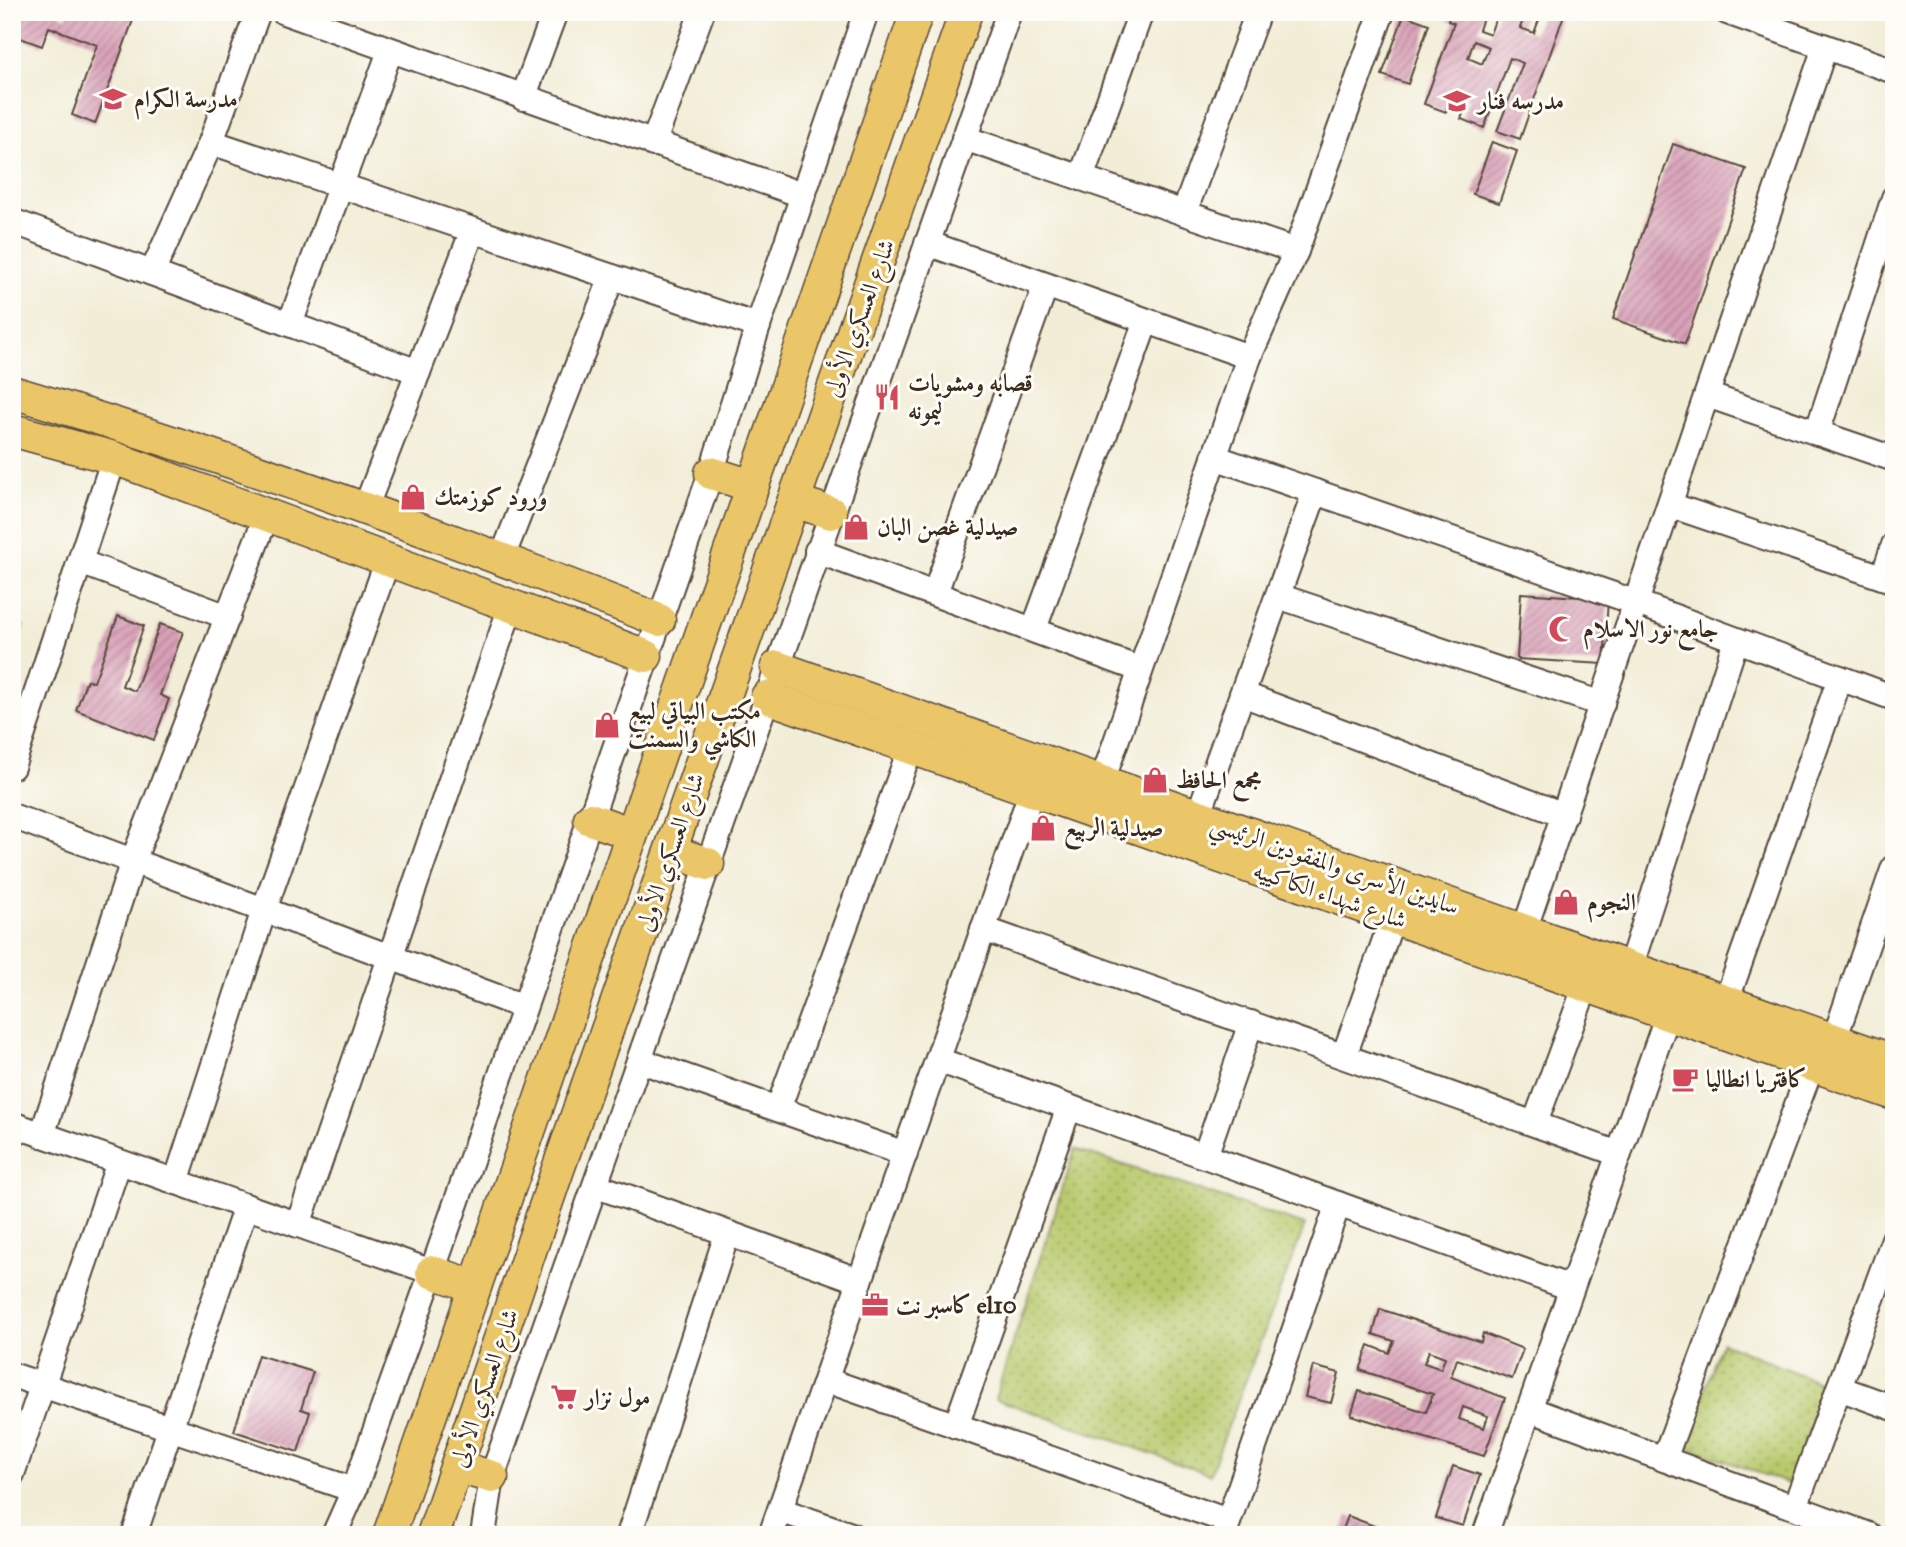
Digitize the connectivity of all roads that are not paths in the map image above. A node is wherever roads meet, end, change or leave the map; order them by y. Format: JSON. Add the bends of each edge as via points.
{"nodes":[{"id":1,"x":258,"y":12,"type":"edge"},
{"id":2,"x":284,"y":12,"type":"edge"},
{"id":3,"x":555,"y":12,"type":"edge"},
{"id":4,"x":702,"y":12,"type":"edge"},
{"id":5,"x":866,"y":12,"type":"edge"},
{"id":6,"x":917,"y":12,"type":"edge"},
{"id":7,"x":966,"y":12,"type":"edge"},
{"id":8,"x":1009,"y":12,"type":"edge"},
{"id":9,"x":1141,"y":12,"type":"edge"},
{"id":10,"x":1258,"y":12,"type":"edge"},
{"id":11,"x":1382,"y":12,"type":"edge"},
{"id":12,"x":1727,"y":12,"type":"edge"},
{"id":13,"x":1767,"y":19,"type":"edge"},
{"id":14,"x":1825,"y":47,"type":"junction"},
{"id":15,"x":390,"y":51,"type":"junction"},
{"id":16,"x":1894,"y":71,"type":"edge"},
{"id":17,"x":523,"y":98,"type":"junction"},
{"id":18,"x":964,"y":138,"type":"junction"},
{"id":19,"x":211,"y":142,"type":"junction"},
{"id":20,"x":653,"y":144,"type":"junction"},
{"id":21,"x":1081,"y":178,"type":"junction"},
{"id":22,"x":340,"y":186,"type":"junction"},
{"id":23,"x":802,"y":195,"type":"junction"},
{"id":24,"x":1894,"y":198,"type":"edge"},
{"id":25,"x":1184,"y":213,"type":"junction"},
{"id":26,"x":12,"y":221,"type":"edge"},
{"id":27,"x":472,"y":230,"type":"junction"},
{"id":28,"x":927,"y":243,"type":"junction"},
{"id":29,"x":1296,"y":251,"type":"junction"},
{"id":30,"x":152,"y":273,"type":"junction"},
{"id":31,"x":612,"y":277,"type":"junction"},
{"id":32,"x":1045,"y":287,"type":"junction"},
{"id":33,"x":1146,"y":320,"type":"junction"},
{"id":34,"x":290,"y":324,"type":"junction"},
{"id":35,"x":758,"y":326,"type":"junction"},
{"id":36,"x":1249,"y":357,"type":"junction"},
{"id":37,"x":418,"y":372,"type":"junction"},
{"id":38,"x":12,"y":392,"type":"edge"},
{"id":39,"x":1707,"y":395,"type":"junction"},
{"id":40,"x":12,"y":430,"type":"edge"},
{"id":41,"x":1817,"y":433,"type":"junction"},
{"id":42,"x":1213,"y":457,"type":"junction"},
{"id":43,"x":114,"y":458,"type":"junction"},
{"id":44,"x":1894,"y":459,"type":"edge"},
{"id":45,"x":711,"y":473,"type":"junction"},
{"id":46,"x":752,"y":486,"type":"junction"},
{"id":47,"x":1315,"y":492,"type":"junction"},
{"id":48,"x":794,"y":501,"type":"junction"},
{"id":49,"x":1670,"y":505,"type":"junction"},
{"id":50,"x":365,"y":509,"type":"junction"},
{"id":51,"x":831,"y":513,"type":"junction"},
{"id":52,"x":267,"y":514,"type":"junction"},
{"id":53,"x":1894,"y":545,"type":"edge"},
{"id":54,"x":817,"y":551,"type":"junction"},
{"id":55,"x":502,"y":558,"type":"junction"},
{"id":56,"x":388,"y":559,"type":"junction"},
{"id":57,"x":80,"y":562,"type":"junction"},
{"id":58,"x":1888,"y":579,"type":"edge"},
{"id":59,"x":558,"y":580,"type":"junction"},
{"id":60,"x":935,"y":593,"type":"junction"},
{"id":61,"x":1278,"y":596,"type":"junction"},
{"id":62,"x":512,"y":603,"type":"junction"},
{"id":63,"x":1637,"y":603,"type":"junction"},
{"id":64,"x":543,"y":615,"type":"junction"},
{"id":65,"x":228,"y":617,"type":"junction"},
{"id":66,"x":659,"y":620,"type":"junction"},
{"id":67,"x":1034,"y":629,"type":"junction"},
{"id":68,"x":701,"y":636,"type":"junction"},
{"id":69,"x":1736,"y":640,"type":"junction"},
{"id":70,"x":740,"y":650,"type":"junction"},
{"id":71,"x":646,"y":656,"type":"junction"},
{"id":72,"x":778,"y":667,"type":"junction"},
{"id":73,"x":1139,"y":669,"type":"junction"},
{"id":74,"x":686,"y":674,"type":"junction"},
{"id":75,"x":1840,"y":678,"type":"junction"},
{"id":76,"x":727,"y":690,"type":"junction"},
{"id":77,"x":1242,"y":694,"type":"junction"},
{"id":78,"x":767,"y":697,"type":"junction"},
{"id":79,"x":1894,"y":698,"type":"edge"},
{"id":80,"x":1602,"y":704,"type":"junction"},
{"id":81,"x":911,"y":747,"type":"junction"},
{"id":82,"x":12,"y":767,"type":"edge"},
{"id":83,"x":1102,"y":782,"type":"junction"},
{"id":84,"x":1032,"y":790,"type":"junction"},
{"id":85,"x":1564,"y":814,"type":"junction"},
{"id":86,"x":12,"y":816,"type":"edge"},
{"id":87,"x":1198,"y":816,"type":"junction"},
{"id":88,"x":590,"y":819,"type":"junction"},
{"id":89,"x":631,"y":833,"type":"junction"},
{"id":90,"x":671,"y":851,"type":"junction"},
{"id":91,"x":133,"y":861,"type":"junction"},
{"id":92,"x":708,"y":864,"type":"junction"},
{"id":93,"x":1894,"y":867,"type":"edge"},
{"id":94,"x":264,"y":910,"type":"junction"},
{"id":95,"x":1393,"y":917,"type":"junction"},
{"id":96,"x":984,"y":929,"type":"junction"},
{"id":97,"x":1524,"y":931,"type":"junction"},
{"id":98,"x":391,"y":958,"type":"junction"},
{"id":99,"x":1630,"y":968,"type":"junction"},
{"id":100,"x":1586,"y":985,"type":"junction"},
{"id":101,"x":1726,"y":1002,"type":"junction"},
{"id":102,"x":524,"y":1007,"type":"junction"},
{"id":103,"x":1668,"y":1014,"type":"junction"},
{"id":104,"x":1251,"y":1023,"type":"junction"},
{"id":105,"x":1834,"y":1040,"type":"junction"},
{"id":106,"x":1344,"y":1056,"type":"junction"},
{"id":107,"x":1889,"y":1059,"type":"edge"},
{"id":108,"x":938,"y":1060,"type":"junction"},
{"id":109,"x":641,"y":1061,"type":"junction"},
{"id":110,"x":1812,"y":1065,"type":"junction"},
{"id":111,"x":1884,"y":1090,"type":"edge"},
{"id":112,"x":1069,"y":1107,"type":"junction"},
{"id":113,"x":778,"y":1109,"type":"junction"},
{"id":114,"x":12,"y":1124,"type":"edge"},
{"id":115,"x":1535,"y":1124,"type":"junction"},
{"id":116,"x":42,"y":1135,"type":"junction"},
{"id":117,"x":905,"y":1154,"type":"junction"},
{"id":118,"x":1619,"y":1154,"type":"junction"},
{"id":119,"x":1205,"y":1156,"type":"junction"},
{"id":120,"x":119,"y":1162,"type":"junction"},
{"id":121,"x":176,"y":1182,"type":"junction"},
{"id":122,"x":597,"y":1186,"type":"junction"},
{"id":123,"x":1338,"y":1204,"type":"junction"},
{"id":124,"x":246,"y":1206,"type":"junction"},
{"id":125,"x":298,"y":1225,"type":"junction"},
{"id":126,"x":727,"y":1234,"type":"junction"},
{"id":127,"x":1891,"y":1253,"type":"edge"},
{"id":128,"x":432,"y":1272,"type":"junction"},
{"id":129,"x":860,"y":1280,"type":"junction"},
{"id":130,"x":474,"y":1286,"type":"junction"},
{"id":131,"x":1571,"y":1288,"type":"junction"},
{"id":132,"x":12,"y":1375,"type":"edge"},
{"id":133,"x":825,"y":1380,"type":"junction"},
{"id":134,"x":43,"y":1385,"type":"junction"},
{"id":135,"x":1839,"y":1388,"type":"junction"},
{"id":136,"x":1894,"y":1408,"type":"edge"},
{"id":137,"x":1529,"y":1409,"type":"junction"},
{"id":138,"x":956,"y":1426,"type":"junction"},
{"id":139,"x":168,"y":1427,"type":"junction"},
{"id":140,"x":1664,"y":1459,"type":"junction"},
{"id":141,"x":458,"y":1466,"type":"junction"},
{"id":142,"x":12,"y":1474,"type":"edge"},
{"id":143,"x":492,"y":1478,"type":"junction"},
{"id":144,"x":354,"y":1490,"type":"junction"},
{"id":145,"x":1795,"y":1507,"type":"junction"},
{"id":146,"x":780,"y":1510,"type":"junction"},
{"id":147,"x":1226,"y":1528,"type":"edge"},
{"id":148,"x":134,"y":1535,"type":"edge"},
{"id":149,"x":334,"y":1535,"type":"edge"},
{"id":150,"x":389,"y":1535,"type":"edge"},
{"id":151,"x":433,"y":1535,"type":"edge"},
{"id":152,"x":483,"y":1535,"type":"edge"},
{"id":153,"x":629,"y":1535,"type":"edge"},
{"id":154,"x":771,"y":1535,"type":"edge"},
{"id":155,"x":851,"y":1535,"type":"edge"},
{"id":156,"x":1485,"y":1535,"type":"edge"},
{"id":157,"x":1868,"y":1535,"type":"edge"}],
"edges":[{"from":1,"to":19,"type":"street"},
{"from":2,"to":15,"type":"street"},
{"from":3,"to":17,"type":"street"},
{"from":4,"to":20,"type":"street"},
{"from":5,"to":23,"type":"street"},
{"from":6,"to":46,"type":"main road","name":"شارع العسكري الأولى"},
{"from":7,"to":48,"type":"main road","name":"شارع العسكري الأولى"},
{"from":8,"to":18,"type":"street"},
{"from":9,"to":21,"type":"street"},
{"from":10,"to":25,"type":"street"},
{"from":11,"to":29,"type":"street"},
{"from":12,"to":13,"type":"street"},
{"from":13,"to":14,"type":"street"},
{"from":14,"to":16,"type":"street"},
{"from":14,"to":39,"type":"street"},
{"from":15,"to":17,"type":"street"},
{"from":15,"to":22,"type":"street"},
{"from":17,"to":20,"type":"street"},
{"from":18,"to":21,"type":"street"},
{"from":18,"to":28,"type":"street"},
{"from":19,"to":22,"type":"street"},
{"from":19,"to":30,"type":"street"},
{"from":20,"to":23,"type":"street"},
{"from":21,"to":25,"type":"street"},
{"from":22,"to":27,"type":"street"},
{"from":22,"to":34,"type":"street"},
{"from":23,"to":35,"type":"street"},
{"from":24,"to":41,"type":"street"},
{"from":25,"to":29,"type":"street"},
{"from":26,"to":30,"type":"street"},
{"from":27,"to":31,"type":"street"},
{"from":27,"to":37,"type":"street"},
{"from":28,"to":32,"type":"street"},
{"from":28,"to":51,"type":"street"},
{"from":29,"to":36,"type":"street"},
{"from":30,"to":34,"type":"street"},
{"from":31,"to":35,"type":"street"},
{"from":31,"to":55,"type":"street"},
{"from":32,"to":33,"type":"street"},
{"from":32,"to":60,"type":"street"},
{"from":33,"to":36,"type":"street"},
{"from":33,"to":67,"type":"street"},
{"from":34,"to":37,"type":"street"},
{"from":35,"to":45,"type":"street"},
{"from":36,"to":42,"type":"street"},
{"from":37,"to":50,"type":"street"},
{"from":38,"to":50,"type":"main road","via":[[114,422]]},
{"from":39,"to":41,"type":"street"},
{"from":39,"to":49,"type":"street"},
{"from":40,"to":43,"type":"main road"},
{"from":41,"to":44,"type":"street"},
{"from":42,"to":47,"type":"street"},
{"from":42,"to":73,"type":"street"},
{"from":43,"to":52,"type":"main road"},
{"from":43,"to":57,"type":"street"},
{"from":45,"to":46,"type":"main road"},
{"from":45,"to":66,"type":"street"},
{"from":46,"to":68,"type":"main road","name":"شارع العسكري الأولى"},
{"from":47,"to":61,"type":"street"},
{"from":47,"to":63,"type":"street"},
{"from":48,"to":51,"type":"main road"},
{"from":48,"to":70,"type":"main road","name":"شارع العسكري الأولى"},
{"from":49,"to":58,"type":"street"},
{"from":49,"to":63,"type":"street"},
{"from":50,"to":55,"type":"main road"},
{"from":51,"to":54,"type":"street"},
{"from":52,"to":56,"type":"main road"},
{"from":52,"to":65,"type":"street"},
{"from":53,"to":58,"type":"street"},
{"from":54,"to":60,"type":"street"},
{"from":54,"to":72,"type":"street"},
{"from":55,"to":59,"type":"main road"},
{"from":56,"to":62,"type":"main road"},
{"from":56,"to":94,"type":"street"},
{"from":57,"to":65,"type":"street"},
{"from":57,"to":82,"type":"street"},
{"from":59,"to":64,"type":"main road"},
{"from":59,"to":66,"type":"main road"},
{"from":60,"to":67,"type":"street"},
{"from":61,"to":77,"type":"street"},
{"from":61,"to":80,"type":"street"},
{"from":62,"to":64,"type":"main road"},
{"from":62,"to":98,"type":"street"},
{"from":63,"to":69,"type":"street"},
{"from":63,"to":80,"type":"street"},
{"from":64,"to":71,"type":"main road"},
{"from":65,"to":91,"type":"street"},
{"from":66,"to":71,"type":"street"},
{"from":67,"to":73,"type":"street"},
{"from":68,"to":70,"type":"main road"},
{"from":68,"to":74,"type":"main road","name":"شارع العسكري الأولى"},
{"from":69,"to":75,"type":"street"},
{"from":69,"to":99,"type":"street"},
{"from":70,"to":76,"type":"main road","name":"شارع العسكري الأولى"},
{"from":71,"to":88,"type":"street"},
{"from":72,"to":78,"type":"street"},
{"from":72,"to":83,"type":"main road","name":"سايدين الأسرى والمفقودين الرئيسي"},
{"from":73,"to":83,"type":"street"},
{"from":74,"to":76,"type":"main road"},
{"from":74,"to":89,"type":"main road","name":"شارع العسكري الأولى"},
{"from":75,"to":79,"type":"street"},
{"from":75,"to":101,"type":"street"},
{"from":76,"to":90,"type":"main road","name":"شارع العسكري الأولى"},
{"from":77,"to":85,"type":"street"},
{"from":77,"to":87,"type":"street"},
{"from":78,"to":81,"type":"main road","name":"شارع شهداء الكاكييه"},
{"from":78,"to":92,"type":"street"},
{"from":80,"to":85,"type":"street"},
{"from":81,"to":84,"type":"main road","name":"شارع شهداء الكاكييه"},
{"from":81,"to":113,"type":"street"},
{"from":83,"to":87,"type":"main road","name":"سايدين الأسرى والمفقودين الرئيسي"},
{"from":84,"to":95,"type":"main road","name":"شارع شهداء الكاكييه"},
{"from":84,"to":96,"type":"street"},
{"from":85,"to":97,"type":"street"},
{"from":86,"to":91,"type":"street"},
{"from":87,"to":97,"type":"main road","name":"سايدين الأسرى والمفقودين الرئيسي"},
{"from":88,"to":89,"type":"main road"},
{"from":88,"to":102,"type":"street"},
{"from":89,"to":130,"type":"main road","name":"شارع العسكري الأولى"},
{"from":90,"to":92,"type":"main road"},
{"from":90,"to":141,"type":"main road","name":"شارع العسكري الأولى"},
{"from":91,"to":94,"type":"street"},
{"from":91,"to":116,"type":"street"},
{"from":92,"to":109,"type":"street"},
{"from":93,"to":105,"type":"street"},
{"from":94,"to":98,"type":"street"},
{"from":94,"to":121,"type":"street"},
{"from":95,"to":100,"type":"main road","name":"شارع شهداء الكاكييه"},
{"from":95,"to":106,"type":"street"},
{"from":96,"to":104,"type":"street"},
{"from":96,"to":108,"type":"street"},
{"from":97,"to":99,"type":"main road","name":"سايدين الأسرى والمفقودين الرئيسي"},
{"from":98,"to":102,"type":"street"},
{"from":98,"to":125,"type":"street"},
{"from":99,"to":101,"type":"main road","name":"سايدين الأسرى والمفقودين الرئيسي"},
{"from":100,"to":103,"type":"main road","name":"شارع شهداء الكاكييه"},
{"from":100,"to":115,"type":"street"},
{"from":101,"to":105,"type":"main road","name":"سايدين الأسرى والمفقودين الرئيسي"},
{"from":102,"to":128,"type":"street"},
{"from":103,"to":110,"type":"main road","name":"شارع شهداء الكاكييه"},
{"from":103,"to":118,"type":"street"},
{"from":104,"to":106,"type":"street"},
{"from":104,"to":119,"type":"street"},
{"from":105,"to":107,"type":"main road","name":"سايدين الأسرى والمفقودين الرئيسي"},
{"from":106,"to":115,"type":"street"},
{"from":107,"to":111,"type":"main road"},
{"from":108,"to":112,"type":"street"},
{"from":108,"to":117,"type":"street"},
{"from":109,"to":113,"type":"street"},
{"from":109,"to":122,"type":"street"},
{"from":110,"to":111,"type":"main road","name":"شارع شهداء الكاكييه"},
{"from":110,"to":140,"type":"street"},
{"from":112,"to":119,"type":"street"},
{"from":112,"to":138,"type":"street"},
{"from":113,"to":117,"type":"street"},
{"from":114,"to":116,"type":"street"},
{"from":115,"to":118,"type":"street"},
{"from":116,"to":120,"type":"street"},
{"from":117,"to":129,"type":"street"},
{"from":118,"to":131,"type":"street"},
{"from":119,"to":123,"type":"street"},
{"from":120,"to":121,"type":"street"},
{"from":120,"to":134,"type":"street"},
{"from":121,"to":124,"type":"street"},
{"from":122,"to":126,"type":"street"},
{"from":122,"to":143,"type":"street"},
{"from":123,"to":131,"type":"street"},
{"from":123,"to":147,"type":"street"},
{"from":124,"to":125,"type":"street"},
{"from":124,"to":139,"type":"street"},
{"from":125,"to":128,"type":"street"},
{"from":126,"to":129,"type":"street"},
{"from":126,"to":153,"type":"street"},
{"from":127,"to":135,"type":"street"},
{"from":128,"to":130,"type":"main road"},
{"from":128,"to":144,"type":"street"},
{"from":129,"to":133,"type":"street"},
{"from":130,"to":150,"type":"main road","name":"شارع العسكري الأولى"},
{"from":131,"to":137,"type":"street"},
{"from":132,"to":134,"type":"street"},
{"from":133,"to":138,"type":"street"},
{"from":133,"to":146,"type":"street"},
{"from":134,"to":139,"type":"street"},
{"from":134,"to":142,"type":"street"},
{"from":135,"to":136,"type":"street"},
{"from":135,"to":145,"type":"street"},
{"from":137,"to":140,"type":"street"},
{"from":137,"to":156,"type":"street"},
{"from":138,"to":147,"type":"street"},
{"from":139,"to":144,"type":"street"},
{"from":139,"to":148,"type":"street"},
{"from":140,"to":145,"type":"street"},
{"from":141,"to":143,"type":"main road"},
{"from":141,"to":151,"type":"main road","name":"شارع العسكري الأولى"},
{"from":143,"to":152,"type":"street"},
{"from":144,"to":149,"type":"street"},
{"from":145,"to":157,"type":"street"},
{"from":146,"to":154,"type":"street"},
{"from":146,"to":155,"type":"street"}]}
